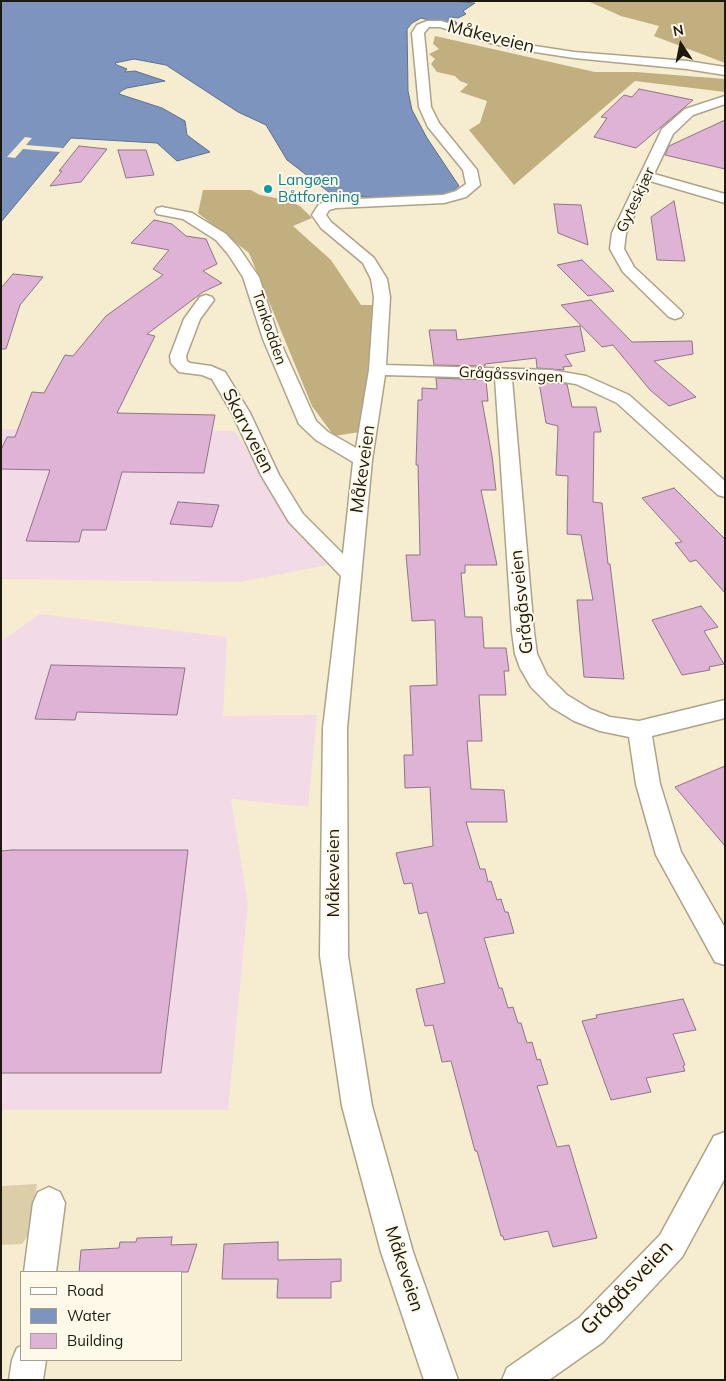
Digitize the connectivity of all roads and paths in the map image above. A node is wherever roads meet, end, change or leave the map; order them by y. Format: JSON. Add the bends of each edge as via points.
{"nodes":[{"id":1,"x":725,"y":71,"type":"edge"},
{"id":2,"x":721,"y":103,"type":"edge"},
{"id":3,"x":647,"y":176,"type":"junction"},
{"id":4,"x":725,"y":199,"type":"edge"},
{"id":5,"x":162,"y":211,"type":"dead end"},
{"id":6,"x":206,"y":300,"type":"dead end"},
{"id":7,"x":675,"y":314,"type":"dead end"},
{"id":8,"x":377,"y":370,"type":"junction"},
{"id":9,"x":503,"y":374,"type":"junction"},
{"id":10,"x":363,"y":460,"type":"junction"},
{"id":11,"x":725,"y":491,"type":"edge"},
{"id":12,"x":350,"y":573,"type":"junction"},
{"id":13,"x":725,"y":709,"type":"edge"},
{"id":14,"x":639,"y":730,"type":"junction"},
{"id":15,"x":725,"y":954,"type":"edge"},
{"id":16,"x":725,"y":1147,"type":"edge"},
{"id":17,"x":48,"y":1204,"type":"dead end"},
{"id":18,"x":40,"y":1271,"type":"edge"},
{"id":19,"x":28,"y":1361,"type":"edge"},
{"id":20,"x":26,"y":1380,"type":"edge"},
{"id":21,"x":441,"y":1380,"type":"edge"},
{"id":22,"x":519,"y":1380,"type":"edge"}],
"edges":[{"from":1,"to":8,"type":"street","name":"Måkeveien","via":[[522,47],[441,24],[421,27],[418,34],[425,107],[434,124],[470,170],[473,185],[461,194],[444,199],[336,204],[324,207],[319,215],[326,225],[369,261],[378,279],[382,297]]},
{"from":2,"to":3,"type":"street","name":"Gyteskjær","via":[[689,112],[667,132]]},
{"from":3,"to":4,"type":"street"},
{"from":3,"to":7,"type":"street","name":"Gyteskjær","via":[[619,233],[617,249],[628,270]]},
{"from":5,"to":10,"type":"street","name":"Tankodden","via":[[187,216],[222,237],[234,251],[251,277],[271,339],[308,424]]},
{"from":6,"to":12,"type":"street","name":"Skarvveien","via":[[192,319],[178,363],[185,368],[205,370],[219,376],[296,518]]},
{"from":8,"to":9,"type":"street","name":"Grågåssvingen"},
{"from":8,"to":10,"type":"street","name":"Måkeveien"},
{"from":9,"to":11,"type":"street","name":"Grågåssvingen","via":[[551,375],[580,380],[623,399]]},
{"from":9,"to":14,"type":"street","name":"Grågåsveien","via":[[523,632],[531,668],[549,693],[570,709],[608,725]]},
{"from":10,"to":12,"type":"street","name":"Måkeveien"},
{"from":12,"to":21,"type":"street","name":"Måkeveien","via":[[335,728],[334,956],[357,1106],[397,1252]]},
{"from":13,"to":14,"type":"street"},
{"from":14,"to":15,"type":"street","via":[[650,792],[669,855]]},
{"from":16,"to":22,"type":"street","name":"Grågåsveien","via":[[671,1246],[591,1330]]},
{"from":17,"to":18,"type":"street"},
{"from":19,"to":20,"type":"street"}]}
